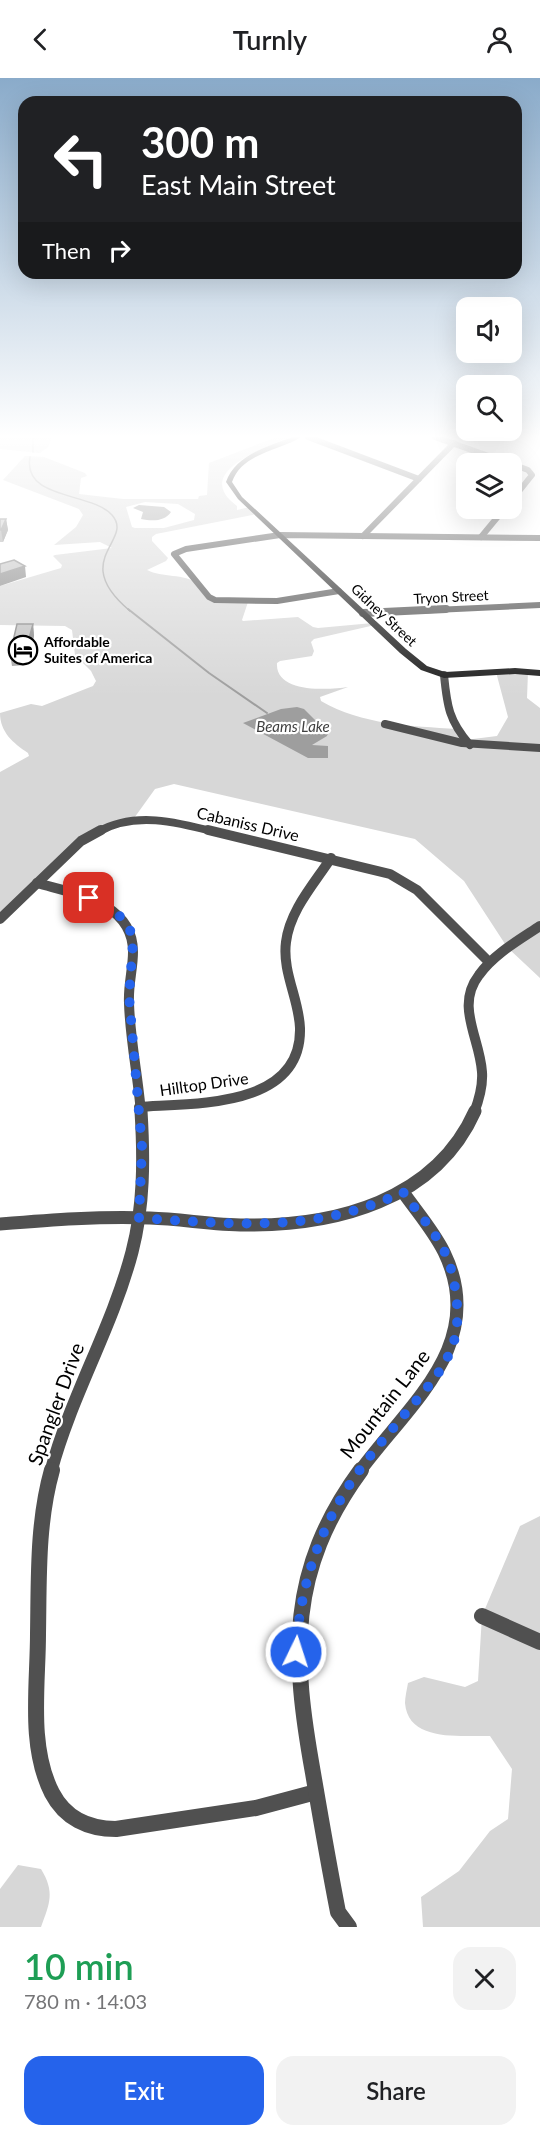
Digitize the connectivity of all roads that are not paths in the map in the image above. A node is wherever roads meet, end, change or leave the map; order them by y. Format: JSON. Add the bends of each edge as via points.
{"nodes":[{"id":1,"x":268,"y":523,"type":"edge"},
{"id":2,"x":375,"y":523,"type":"edge"},
{"id":3,"x":492,"y":523,"type":"edge"},
{"id":4,"x":280,"y":535,"type":"junction"},
{"id":5,"x":363,"y":536,"type":"junction"},
{"id":6,"x":481,"y":537,"type":"junction"},
{"id":7,"x":540,"y":538,"type":"edge"},
{"id":8,"x":339,"y":591,"type":"junction"},
{"id":9,"x":540,"y":605,"type":"edge"},
{"id":10,"x":363,"y":614,"type":"junction"},
{"id":11,"x":540,"y":673,"type":"edge"},
{"id":12,"x":444,"y":675,"type":"junction"},
{"id":13,"x":385,"y":724,"type":"dead end"},
{"id":14,"x":470,"y":745,"type":"junction"},
{"id":15,"x":540,"y":748,"type":"edge"},
{"id":16,"x":331,"y":858,"type":"junction"},
{"id":17,"x":37,"y":883,"type":"junction"},
{"id":18,"x":0,"y":919,"type":"edge"},
{"id":19,"x":540,"y":926,"type":"edge"},
{"id":20,"x":489,"y":962,"type":"junction"},
{"id":21,"x":139,"y":1107,"type":"junction"},
{"id":22,"x":403,"y":1192,"type":"junction"},
{"id":23,"x":139,"y":1218,"type":"junction"},
{"id":24,"x":0,"y":1224,"type":"edge"},
{"id":25,"x":482,"y":1616,"type":"dead end"},
{"id":26,"x":540,"y":1642,"type":"edge"},
{"id":27,"x":316,"y":1792,"type":"junction"},
{"id":28,"x":349,"y":1927,"type":"edge"}],
"edges":[{"from":1,"to":4,"type":"street","name":"Gidney Street"},
{"from":2,"to":5,"type":"street"},
{"from":3,"to":6,"type":"street"},
{"from":4,"to":5,"type":"street"},
{"from":4,"to":8,"type":"street","name":"Gidney Street"},
{"from":4,"to":8,"type":"street","via":[[186,549],[174,556],[214,600],[284,601]]},
{"from":5,"to":6,"type":"street"},
{"from":6,"to":7,"type":"street"},
{"from":8,"to":10,"type":"street","name":"Gidney Street"},
{"from":9,"to":10,"type":"street","name":"Tryon Street"},
{"from":10,"to":12,"type":"street","name":"Gidney Street","via":[[424,668]]},
{"from":11,"to":12,"type":"street","name":"Gidney Street"},
{"from":12,"to":14,"type":"street","via":[[448,711],[456,729]]},
{"from":13,"to":14,"type":"street"},
{"from":14,"to":15,"type":"street"},
{"from":16,"to":17,"type":"street","name":"Cabaniss Drive","via":[[171,821],[132,821],[106,827],[81,841]]},
{"from":16,"to":20,"type":"street","name":"Cabaniss Drive","via":[[409,883]]},
{"from":16,"to":21,"type":"street","name":"Hilltop Drive","via":[[294,917],[286,941],[286,968],[300,1033],[300,1048],[291,1069],[266,1088],[243,1096]]},
{"from":17,"to":18,"type":"street","name":"Cabaniss Drive"},
{"from":17,"to":21,"type":"street","name":"Spangler Drive","via":[[89,898],[111,909],[130,930],[133,943],[129,996]]},
{"from":19,"to":20,"type":"street"},
{"from":20,"to":22,"type":"street","via":[[471,985],[466,1003],[481,1059],[482,1081],[475,1115],[465,1133],[429,1174]]},
{"from":21,"to":23,"type":"street","name":"Spangler Drive"},
{"from":22,"to":23,"type":"street","via":[[363,1209],[315,1221],[244,1225]]},
{"from":22,"to":27,"type":"street","name":"Mountain Lane","via":[[433,1231],[449,1262],[456,1296],[454,1341],[441,1370],[346,1490],[315,1552],[298,1624],[296,1652]]},
{"from":23,"to":24,"type":"street","via":[[62,1218]]},
{"from":23,"to":27,"type":"street","name":"Spangler Drive","via":[[110,1319],[64,1428],[48,1483],[39,1557],[41,1761],[51,1792],[61,1807],[80,1822],[103,1829],[280,1804]]},
{"from":25,"to":26,"type":"street"},
{"from":27,"to":28,"type":"street","name":"Mountain Lane","via":[[338,1912]]}]}
